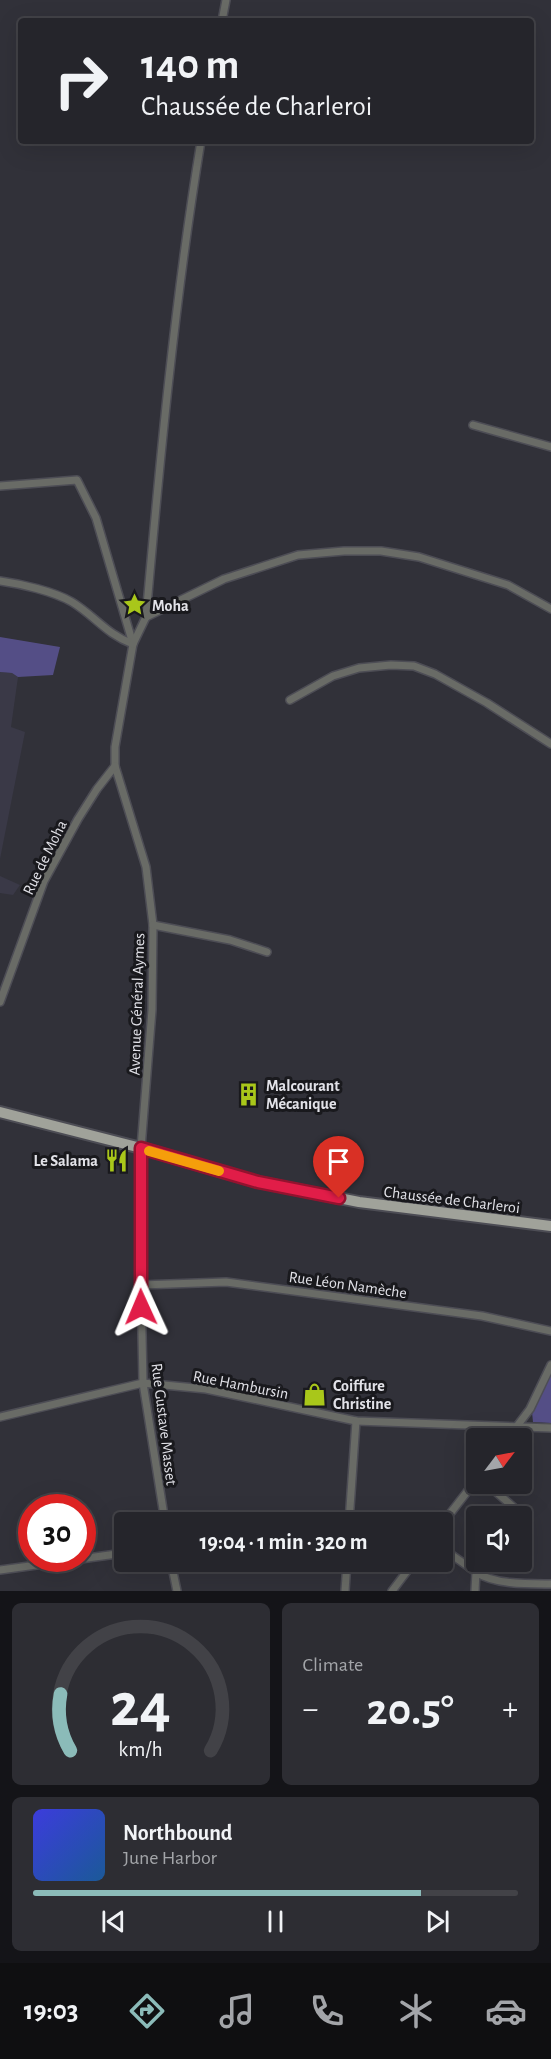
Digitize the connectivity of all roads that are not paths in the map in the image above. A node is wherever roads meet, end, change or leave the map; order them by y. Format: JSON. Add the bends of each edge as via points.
{"nodes":[{"id":1,"x":226,"y":0,"type":"edge"},
{"id":2,"x":223,"y":18,"type":"edge"},
{"id":3,"x":201,"y":144,"type":"edge"},
{"id":4,"x":473,"y":425,"type":"dead end"},
{"id":5,"x":551,"y":447,"type":"edge"},
{"id":6,"x":0,"y":486,"type":"edge"},
{"id":7,"x":0,"y":580,"type":"edge"},
{"id":8,"x":551,"y":609,"type":"edge"},
{"id":9,"x":146,"y":616,"type":"junction"},
{"id":10,"x":133,"y":644,"type":"junction"},
{"id":11,"x":290,"y":700,"type":"dead end"},
{"id":12,"x":551,"y":744,"type":"edge"},
{"id":13,"x":115,"y":766,"type":"junction"},
{"id":14,"x":153,"y":925,"type":"junction"},
{"id":15,"x":267,"y":952,"type":"dead end"},
{"id":16,"x":0,"y":1002,"type":"edge"},
{"id":17,"x":0,"y":1112,"type":"edge"},
{"id":18,"x":141,"y":1148,"type":"junction"},
{"id":19,"x":551,"y":1226,"type":"edge"},
{"id":20,"x":141,"y":1285,"type":"junction"},
{"id":21,"x":551,"y":1331,"type":"edge"},
{"id":22,"x":551,"y":1365,"type":"edge"},
{"id":23,"x":143,"y":1383,"type":"junction"},
{"id":24,"x":0,"y":1417,"type":"edge"},
{"id":25,"x":356,"y":1421,"type":"junction"},
{"id":26,"x":517,"y":1426,"type":"junction"},
{"id":27,"x":551,"y":1428,"type":"edge"},
{"id":28,"x":466,"y":1493,"type":"edge"},
{"id":29,"x":499,"y":1494,"type":"edge"},
{"id":30,"x":513,"y":1506,"type":"edge"},
{"id":31,"x":163,"y":1512,"type":"edge"},
{"id":32,"x":350,"y":1512,"type":"edge"},
{"id":33,"x":451,"y":1512,"type":"edge"},
{"id":34,"x":114,"y":1554,"type":"edge"},
{"id":35,"x":453,"y":1556,"type":"edge"},
{"id":36,"x":466,"y":1565,"type":"edge"},
{"id":37,"x":0,"y":1570,"type":"edge"},
{"id":38,"x":173,"y":1572,"type":"edge"},
{"id":39,"x":346,"y":1572,"type":"edge"},
{"id":40,"x":406,"y":1572,"type":"edge"},
{"id":41,"x":476,"y":1572,"type":"joint"},
{"id":42,"x":551,"y":1584,"type":"edge"},
{"id":43,"x":177,"y":1591,"type":"edge"},
{"id":44,"x":345,"y":1591,"type":"edge"},
{"id":45,"x":392,"y":1591,"type":"edge"},
{"id":46,"x":475,"y":1591,"type":"edge"}],
"edges":[{"from":1,"to":2,"type":"street"},
{"from":3,"to":9,"type":"street","via":[[159,471]]},
{"from":4,"to":5,"type":"street"},
{"from":6,"to":10,"type":"street","name":"Avenue Général Aymes","via":[[77,480],[96,518]]},
{"from":7,"to":10,"type":"street","via":[[71,602],[117,638]]},
{"from":8,"to":9,"type":"street","via":[[508,585],[419,557],[344,550],[298,555],[224,579]]},
{"from":9,"to":10,"type":"street"},
{"from":10,"to":13,"type":"street","name":"Avenue Général Aymes"},
{"from":11,"to":12,"type":"street","via":[[333,676],[359,668],[414,666],[488,703]]},
{"from":13,"to":14,"type":"street","name":"Avenue Général Aymes","via":[[146,867]]},
{"from":13,"to":16,"type":"street","name":"Rue de Moha","via":[[78,819],[44,880]]},
{"from":14,"to":15,"type":"street","via":[[230,940]]},
{"from":14,"to":18,"type":"street","name":"Avenue Général Aymes","via":[[153,1003]]},
{"from":17,"to":18,"type":"main road","name":"Chaussée de Charleroi"},
{"from":18,"to":19,"type":"main road","name":"Chaussée de Charleroi","via":[[258,1182],[359,1202]]},
{"from":18,"to":20,"type":"street","name":"Rue Gustave Masset"},
{"from":20,"to":21,"type":"street","name":"Rue Léon Namèche","via":[[226,1281],[482,1316]]},
{"from":20,"to":23,"type":"street","name":"Rue Gustave Masset"},
{"from":22,"to":26,"type":"street","via":[[530,1409]]},
{"from":23,"to":24,"type":"street","name":"Rue Hambursin"},
{"from":23,"to":25,"type":"street","name":"Rue Hambursin","via":[[206,1389]]},
{"from":23,"to":31,"type":"street","name":"Rue Gustave Masset"},
{"from":25,"to":26,"type":"street","name":"Rue Hambursin"},
{"from":25,"to":32,"type":"street"},
{"from":26,"to":27,"type":"street","name":"Rue Hambursin"},
{"from":28,"to":33,"type":"street"},
{"from":29,"to":30,"type":"street"},
{"from":34,"to":37,"type":"street"},
{"from":35,"to":36,"type":"street"},
{"from":38,"to":43,"type":"street"},
{"from":39,"to":44,"type":"street"},
{"from":40,"to":45,"type":"street"},
{"from":41,"to":42,"type":"street","via":[[487,1578]]},
{"from":41,"to":46,"type":"street"}]}
